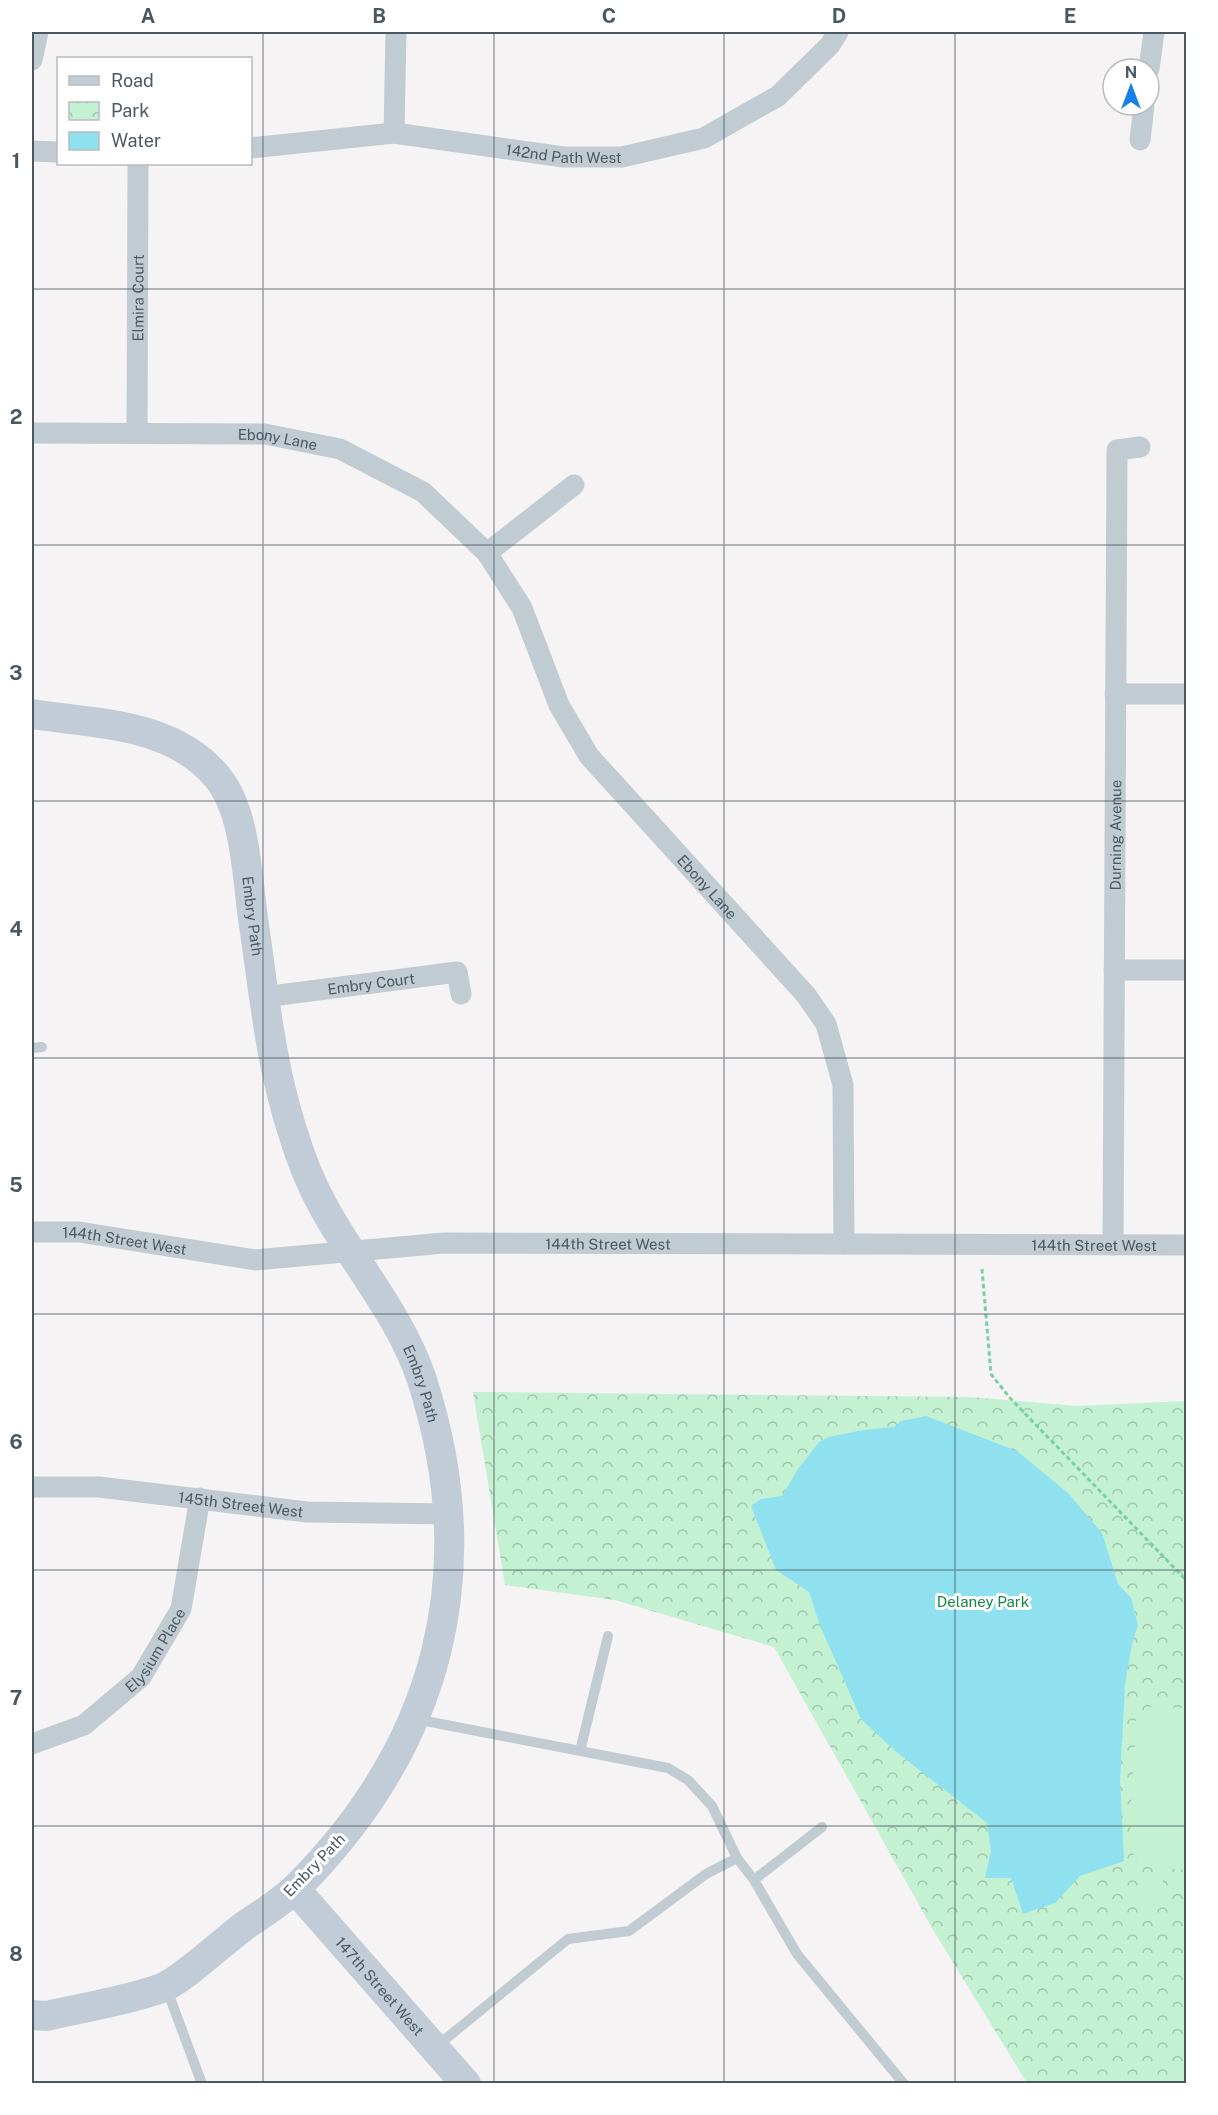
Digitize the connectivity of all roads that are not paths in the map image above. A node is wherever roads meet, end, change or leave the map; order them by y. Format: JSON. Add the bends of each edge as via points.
{"nodes":[{"id":1,"x":38,"y":32,"type":"edge"},
{"id":2,"x":396,"y":32,"type":"edge"},
{"id":3,"x":838,"y":32,"type":"edge"},
{"id":4,"x":1154,"y":32,"type":"edge"},
{"id":5,"x":1151,"y":57,"type":"edge"},
{"id":6,"x":32,"y":60,"type":"edge"},
{"id":7,"x":1143,"y":117,"type":"edge"},
{"id":8,"x":394,"y":133,"type":"junction"},
{"id":9,"x":1140,"y":140,"type":"dead end"},
{"id":10,"x":252,"y":148,"type":"edge"},
{"id":11,"x":32,"y":152,"type":"edge"},
{"id":12,"x":57,"y":152,"type":"edge"},
{"id":13,"x":138,"y":165,"type":"edge"},
{"id":14,"x":32,"y":433,"type":"edge"},
{"id":15,"x":137,"y":433,"type":"junction"},
{"id":16,"x":1140,"y":447,"type":"dead end"},
{"id":17,"x":574,"y":485,"type":"dead end"},
{"id":18,"x":487,"y":553,"type":"junction"},
{"id":19,"x":1115,"y":694,"type":"junction"},
{"id":20,"x":1186,"y":694,"type":"edge"},
{"id":21,"x":32,"y":714,"type":"edge"},
{"id":22,"x":1114,"y":970,"type":"junction"},
{"id":23,"x":1186,"y":970,"type":"edge"},
{"id":24,"x":461,"y":994,"type":"dead end"},
{"id":25,"x":264,"y":997,"type":"junction"},
{"id":26,"x":32,"y":1232,"type":"edge"},
{"id":27,"x":844,"y":1244,"type":"junction"},
{"id":28,"x":1113,"y":1245,"type":"junction"},
{"id":29,"x":1186,"y":1245,"type":"edge"},
{"id":30,"x":354,"y":1253,"type":"junction"},
{"id":31,"x":32,"y":1487,"type":"edge"},
{"id":32,"x":200,"y":1498,"type":"junction"},
{"id":33,"x":450,"y":1514,"type":"junction"},
{"id":34,"x":608,"y":1636,"type":"dead end"},
{"id":35,"x":415,"y":1719,"type":"junction"},
{"id":36,"x":32,"y":1744,"type":"edge"},
{"id":37,"x":580,"y":1751,"type":"junction"},
{"id":38,"x":822,"y":1827,"type":"dead end"},
{"id":39,"x":737,"y":1858,"type":"junction"},
{"id":40,"x":754,"y":1880,"type":"junction"},
{"id":41,"x":295,"y":1889,"type":"junction"},
{"id":42,"x":166,"y":1987,"type":"junction"},
{"id":43,"x":32,"y":2015,"type":"edge"},
{"id":44,"x":434,"y":2048,"type":"junction"},
{"id":45,"x":202,"y":2084,"type":"edge"},
{"id":46,"x":466,"y":2084,"type":"edge"},
{"id":47,"x":904,"y":2084,"type":"edge"}],
"edges":[{"from":1,"to":6,"type":"street"},
{"from":2,"to":8,"type":"street"},
{"from":3,"to":8,"type":"street","name":"142nd Path West","via":[[831,45],[778,96],[704,138],[622,157],[564,157]]},
{"from":4,"to":5,"type":"street"},
{"from":7,"to":9,"type":"street"},
{"from":8,"to":10,"type":"street","name":"142nd Path West"},
{"from":11,"to":12,"type":"street"},
{"from":13,"to":15,"type":"street","name":"Elmira Court"},
{"from":14,"to":15,"type":"street","name":"Ebony Lane"},
{"from":15,"to":18,"type":"street","name":"Ebony Lane","via":[[265,434],[340,449],[423,492]]},
{"from":16,"to":19,"type":"street","name":"Durning Avenue","via":[[1117,450]]},
{"from":17,"to":18,"type":"street"},
{"from":18,"to":27,"type":"street","name":"Ebony Lane","via":[[522,608],[559,705],[589,756],[806,995],[826,1024],[843,1085]]},
{"from":19,"to":20,"type":"street"},
{"from":19,"to":22,"type":"street","name":"Durning Avenue"},
{"from":21,"to":25,"type":"street","name":"Embry Path","via":[[142,730],[191,750],[221,781],[239,820]]},
{"from":22,"to":23,"type":"street"},
{"from":22,"to":28,"type":"street","name":"Durning Avenue"},
{"from":24,"to":25,"type":"street","name":"Embry Court","via":[[457,972]]},
{"from":25,"to":30,"type":"street","name":"Embry Path","via":[[275,1066],[293,1135],[321,1203]]},
{"from":26,"to":30,"type":"street","name":"144th Street West","via":[[79,1232],[255,1260]]},
{"from":27,"to":28,"type":"street","name":"144th Street West"},
{"from":27,"to":30,"type":"street","name":"144th Street West","via":[[444,1244]]},
{"from":28,"to":29,"type":"street","name":"144th Street West"},
{"from":30,"to":33,"type":"street","name":"Embry Path","via":[[393,1314],[420,1374],[439,1438]]},
{"from":31,"to":32,"type":"street","name":"145th Street West","via":[[99,1487]]},
{"from":32,"to":33,"type":"street","name":"145th Street West","via":[[307,1512]]},
{"from":32,"to":36,"type":"street","name":"Elysium Place","via":[[181,1609],[141,1677],[84,1725]]},
{"from":33,"to":35,"type":"street","name":"Embry Path","via":[[444,1617]]},
{"from":34,"to":37,"type":"lane"},
{"from":35,"to":37,"type":"lane"},
{"from":35,"to":41,"type":"street","name":"Embry Path","via":[[363,1812]]},
{"from":37,"to":39,"type":"lane","via":[[668,1768],[688,1780],[712,1806]]},
{"from":38,"to":40,"type":"lane"},
{"from":39,"to":40,"type":"lane"},
{"from":39,"to":44,"type":"lane","via":[[706,1874],[629,1931],[568,1940]]},
{"from":40,"to":47,"type":"lane","via":[[796,1954]]},
{"from":41,"to":42,"type":"street","name":"Embry Path"},
{"from":41,"to":44,"type":"street","name":"147th Street West"},
{"from":42,"to":43,"type":"street","name":"Embry Path","via":[[47,2016]]},
{"from":42,"to":45,"type":"lane"},
{"from":44,"to":46,"type":"street","name":"147th Street West"}]}
